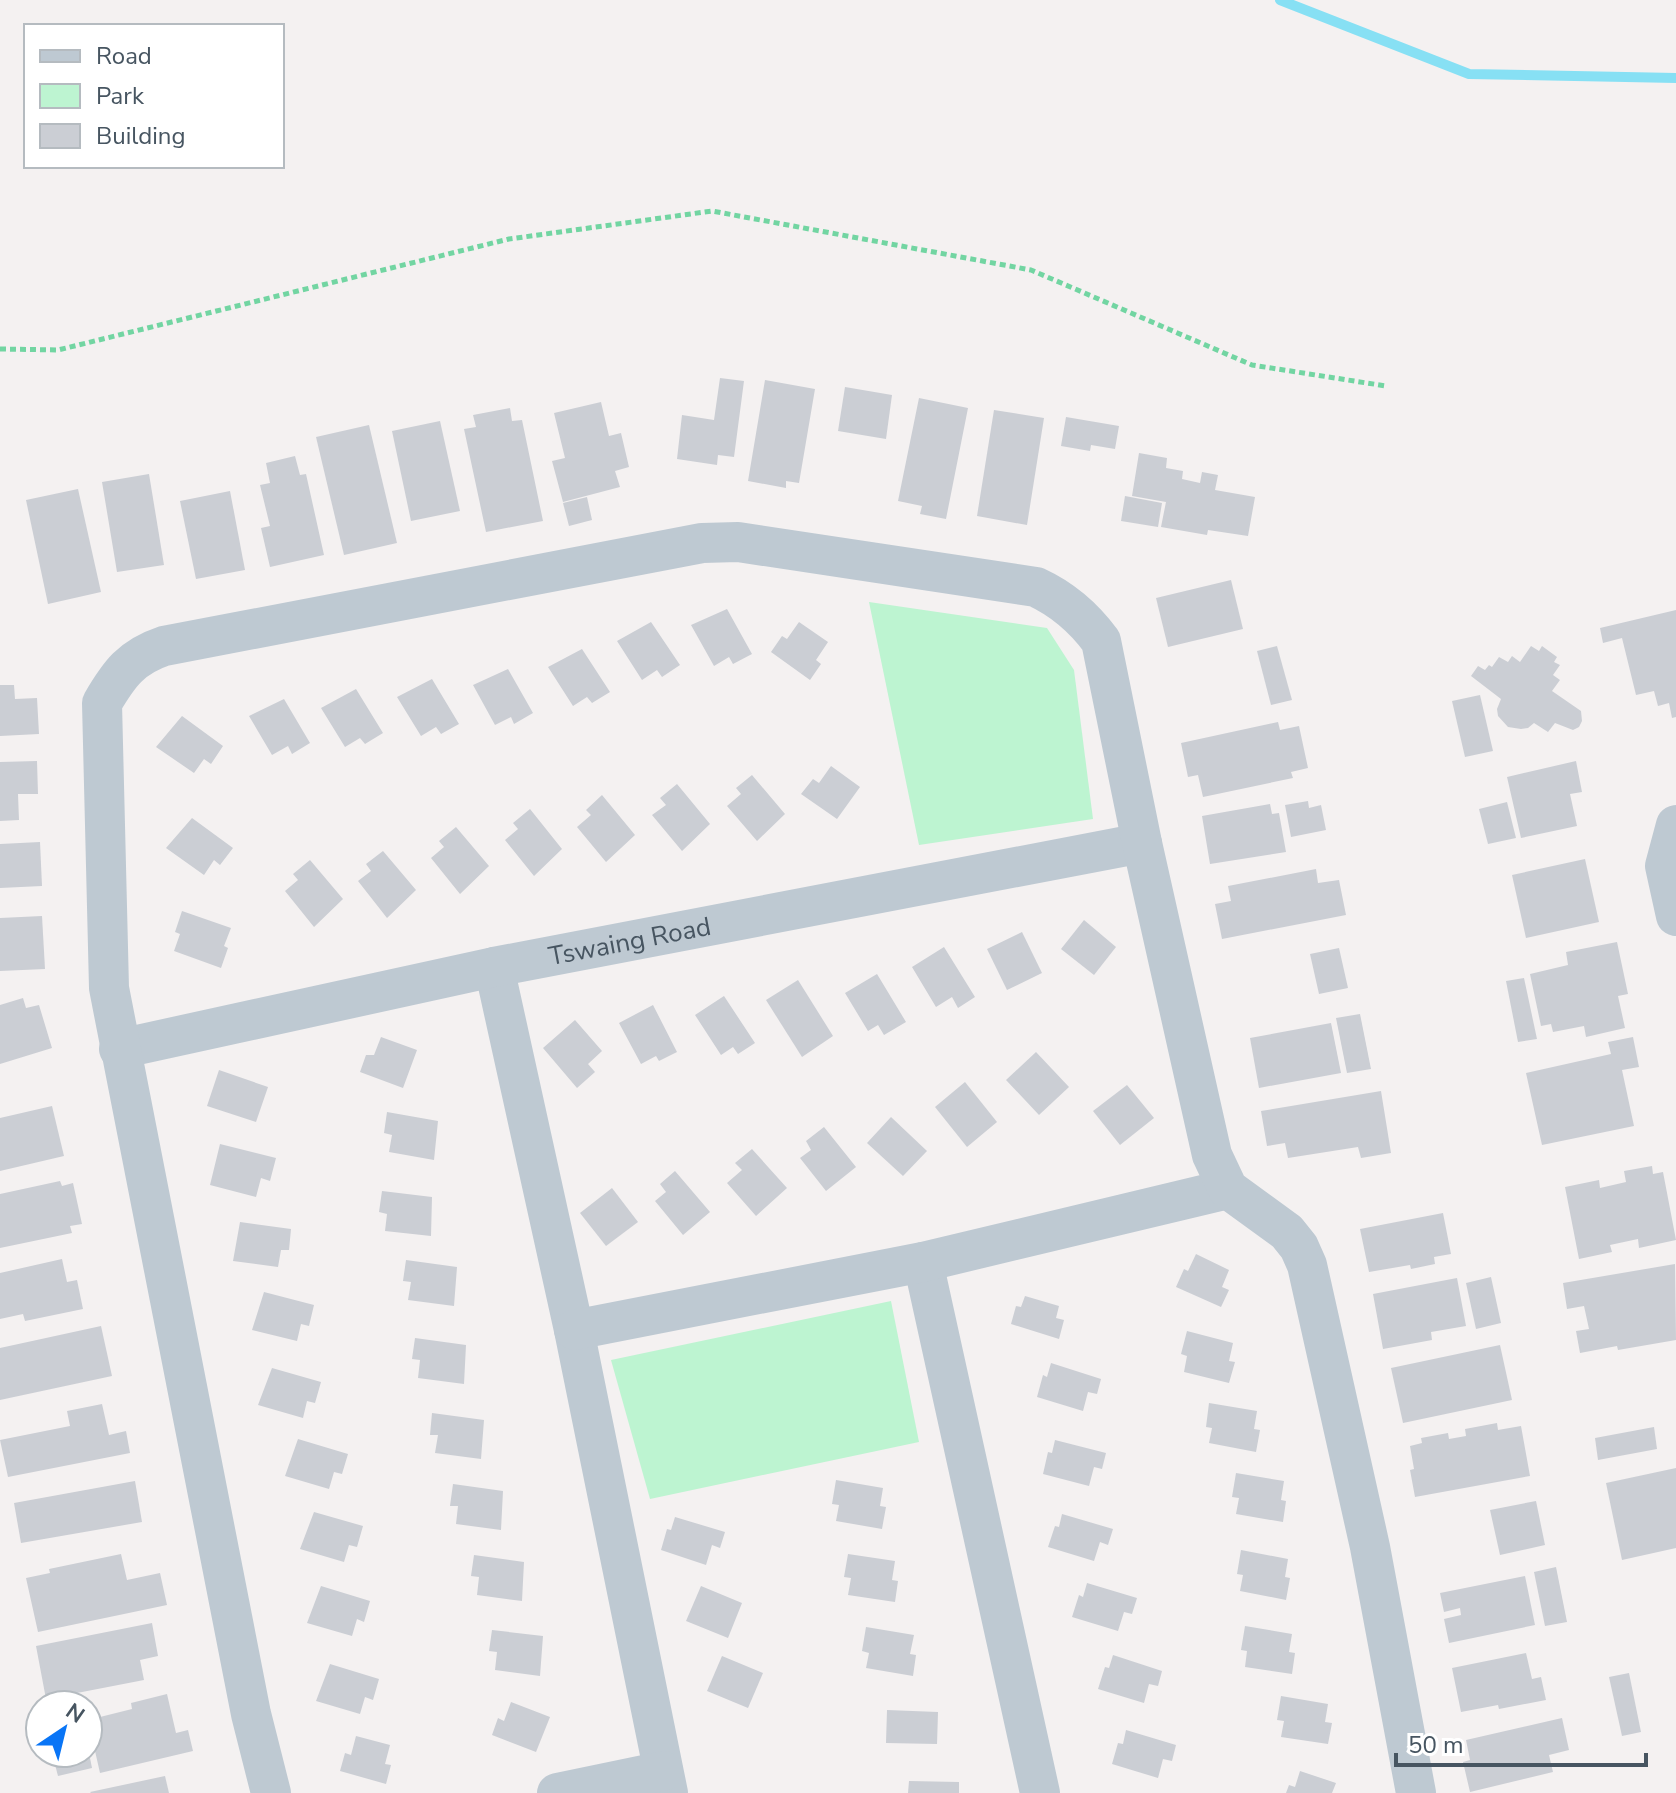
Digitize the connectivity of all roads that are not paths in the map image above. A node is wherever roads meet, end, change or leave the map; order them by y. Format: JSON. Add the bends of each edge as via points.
{"nodes":[{"id":1,"x":1676,"y":825,"type":"edge"},
{"id":2,"x":1142,"y":843,"type":"junction"},
{"id":3,"x":1676,"y":916,"type":"edge"},
{"id":4,"x":494,"y":967,"type":"junction"},
{"id":5,"x":119,"y":1049,"type":"junction"},
{"id":6,"x":1228,"y":1189,"type":"junction"},
{"id":7,"x":923,"y":1262,"type":"junction"},
{"id":8,"x":574,"y":1330,"type":"junction"},
{"id":9,"x":665,"y":1782,"type":"edge"},
{"id":10,"x":271,"y":1793,"type":"edge"},
{"id":11,"x":557,"y":1793,"type":"edge"},
{"id":12,"x":1040,"y":1793,"type":"edge"},
{"id":13,"x":1416,"y":1793,"type":"edge"}],
"edges":[{"from":1,"to":3,"type":"street","via":[[1665,866]]},
{"from":2,"to":4,"type":"street","name":"Tswaing Road"},
{"from":2,"to":5,"type":"street","via":[[1101,641],[1054,595],[1036,587],[738,542],[702,543],[164,646],[141,654],[117,677],[102,703],[109,988]]},
{"from":2,"to":6,"type":"street","via":[[1212,1155]]},
{"from":4,"to":5,"type":"street","name":"Tswaing Road"},
{"from":4,"to":8,"type":"street"},
{"from":5,"to":10,"type":"street"},
{"from":6,"to":7,"type":"street"},
{"from":6,"to":13,"type":"street","via":[[1287,1232],[1307,1265],[1370,1547]]},
{"from":7,"to":8,"type":"street"},
{"from":7,"to":12,"type":"street"},
{"from":8,"to":9,"type":"street"},
{"from":9,"to":11,"type":"street"}]}
